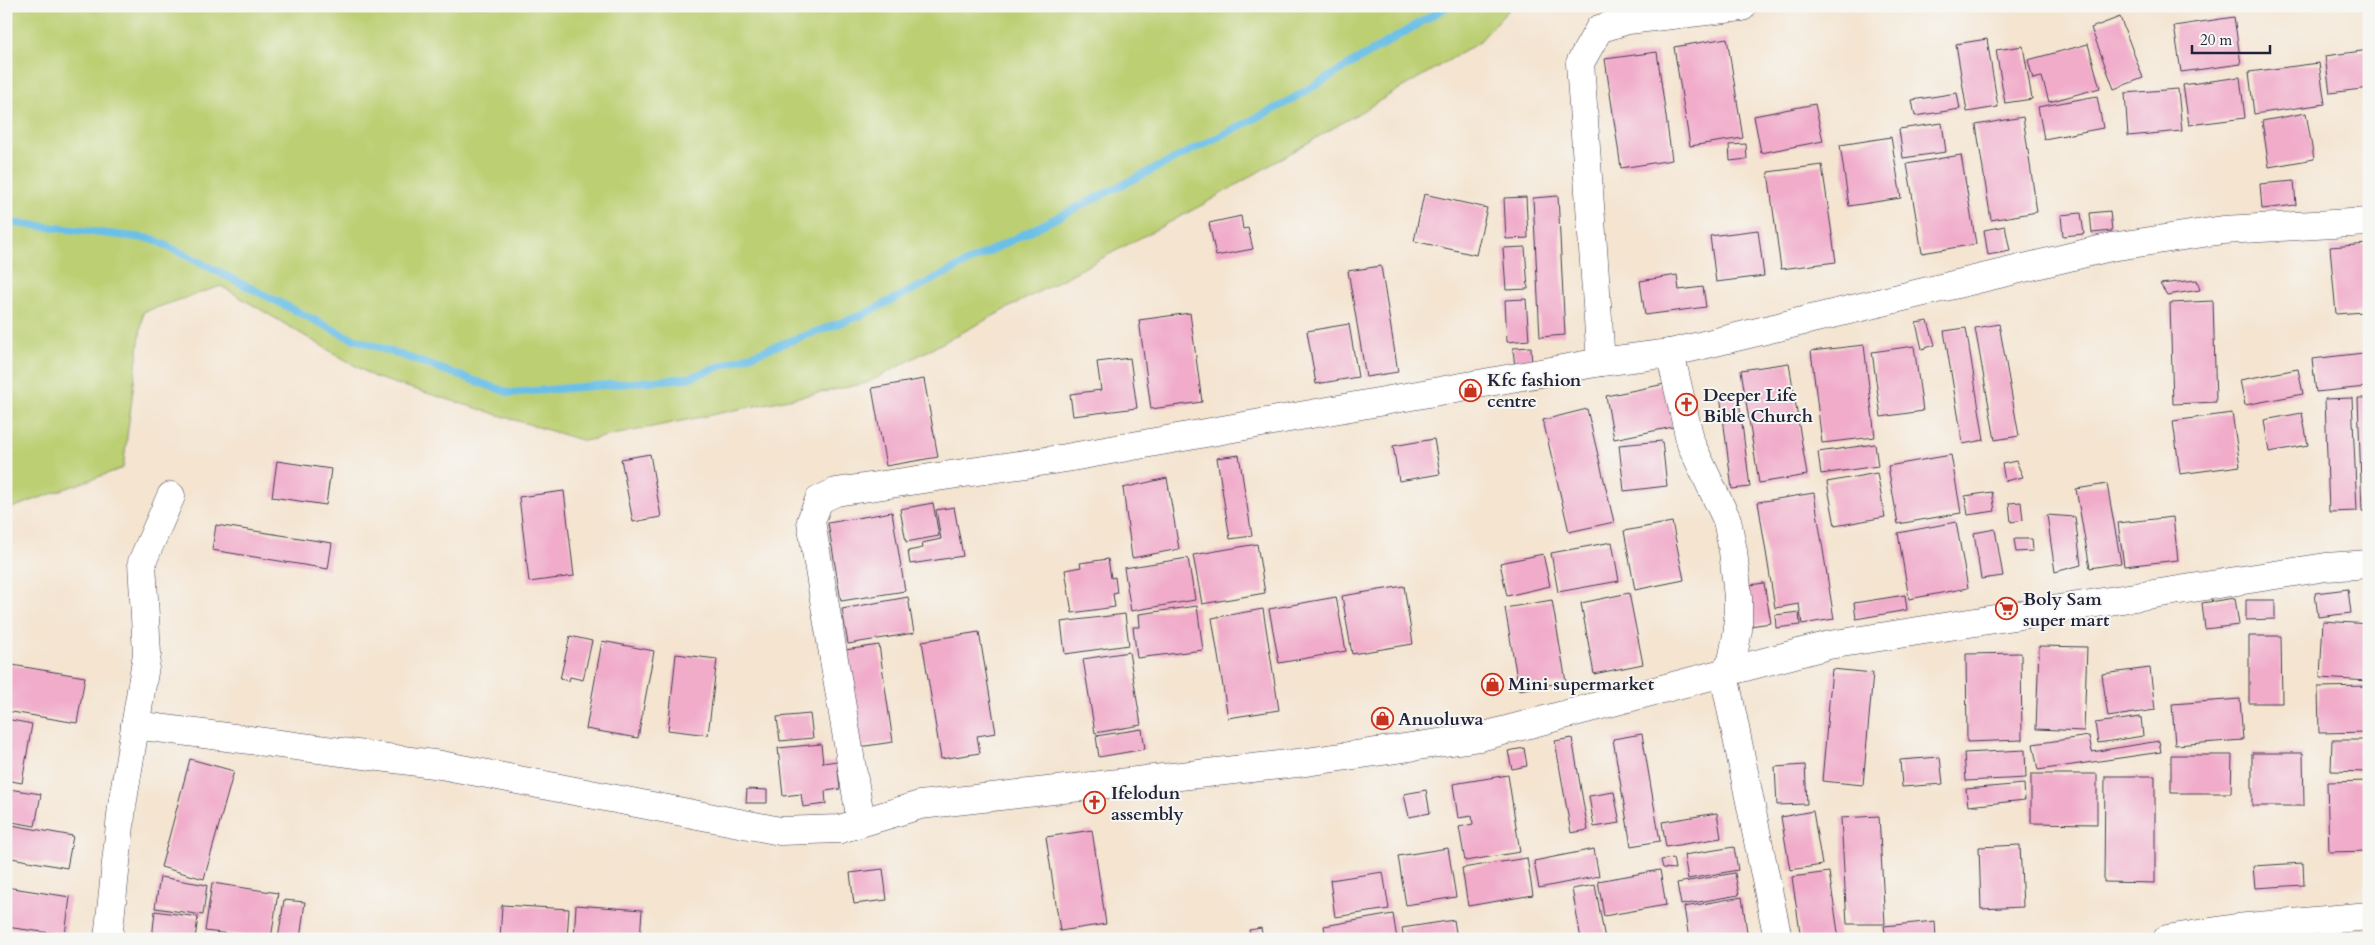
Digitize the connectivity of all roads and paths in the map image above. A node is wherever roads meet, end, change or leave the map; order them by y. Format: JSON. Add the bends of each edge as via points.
{"nodes":[{"id":1,"x":1742,"y":7,"type":"edge"},
{"id":2,"x":2369,"y":222,"type":"edge"},
{"id":3,"x":1670,"y":353,"type":"junction"},
{"id":4,"x":1601,"y":362,"type":"junction"},
{"id":5,"x":171,"y":496,"type":"dead end"},
{"id":6,"x":2369,"y":564,"type":"edge"},
{"id":7,"x":1724,"y":674,"type":"junction"},
{"id":8,"x":135,"y":726,"type":"junction"},
{"id":9,"x":861,"y":822,"type":"junction"},
{"id":10,"x":2369,"y":916,"type":"edge"},
{"id":11,"x":2234,"y":933,"type":"edge"},
{"id":12,"x":108,"y":939,"type":"edge"},
{"id":13,"x":1778,"y":939,"type":"edge"},
{"id":14,"x":2167,"y":939,"type":"edge"}],
"edges":[{"from":1,"to":4,"type":"street","via":[[1628,20],[1599,29],[1580,63]]},
{"from":2,"to":3,"type":"street","via":[[2223,230],[2111,247]]},
{"from":3,"to":4,"type":"street"},
{"from":3,"to":7,"type":"street","via":[[1691,444],[1727,520],[1733,551],[1738,630],[1732,661]]},
{"from":4,"to":9,"type":"street","via":[[1066,458],[836,492],[819,500],[811,521]]},
{"from":5,"to":8,"type":"street","via":[[142,562],[147,654]]},
{"from":6,"to":7,"type":"street","via":[[2326,567],[1829,646]]},
{"from":7,"to":9,"type":"street","via":[[1480,737],[1306,762],[920,805]]},
{"from":7,"to":13,"type":"street"},
{"from":8,"to":9,"type":"street","via":[[441,765],[780,831],[840,829]]},
{"from":8,"to":12,"type":"street","via":[[122,806]]},
{"from":10,"to":11,"type":"street"},
{"from":11,"to":14,"type":"street"}]}
